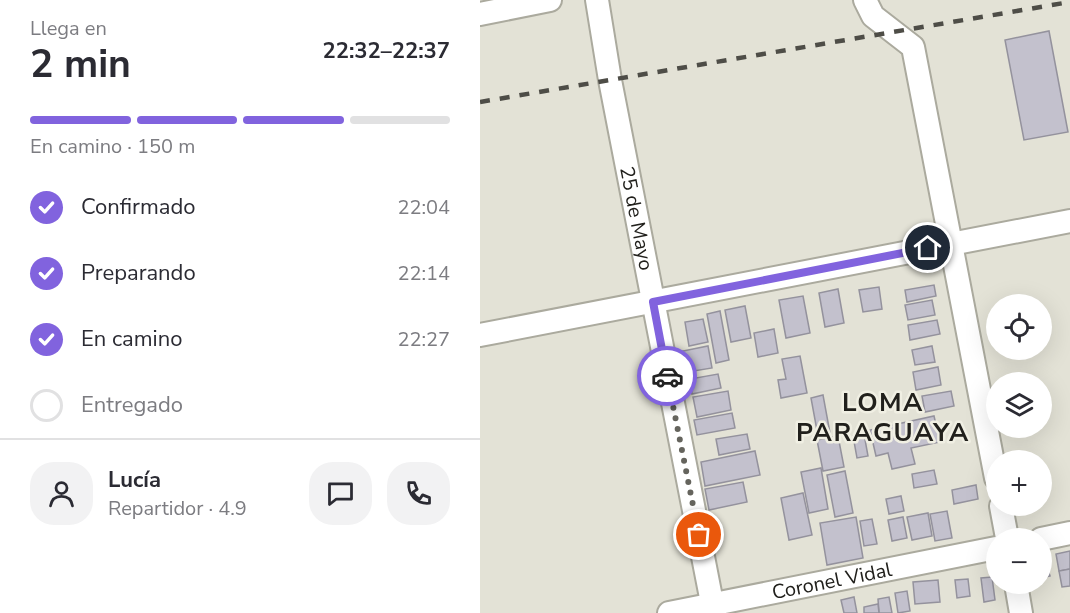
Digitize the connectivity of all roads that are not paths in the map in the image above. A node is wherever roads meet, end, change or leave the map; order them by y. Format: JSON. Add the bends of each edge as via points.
{"nodes":[{"id":1,"x":550,"y":0,"type":"edge"},
{"id":2,"x":597,"y":0,"type":"edge"},
{"id":3,"x":865,"y":0,"type":"edge"},
{"id":4,"x":480,"y":14,"type":"edge"},
{"id":5,"x":1070,"y":221,"type":"edge"},
{"id":6,"x":951,"y":244,"type":"junction"},
{"id":7,"x":653,"y":302,"type":"junction"},
{"id":8,"x":480,"y":335,"type":"edge"},
{"id":9,"x":991,"y":450,"type":"edge"},
{"id":10,"x":1070,"y":533,"type":"edge"},
{"id":11,"x":1052,"y":537,"type":"edge"},
{"id":12,"x":986,"y":550,"type":"edge"},
{"id":13,"x":1018,"y":594,"type":"edge"},
{"id":14,"x":713,"y":609,"type":"edge"},
{"id":15,"x":669,"y":613,"type":"edge"},
{"id":16,"x":1022,"y":613,"type":"edge"}],
"edges":[{"from":1,"to":4,"type":"street"},
{"from":2,"to":7,"type":"street","name":"25 de Mayo"},
{"from":3,"to":6,"type":"street","via":[[873,16],[914,47]]},
{"from":5,"to":6,"type":"street"},
{"from":6,"to":7,"type":"street"},
{"from":6,"to":9,"type":"street"},
{"from":7,"to":8,"type":"street"},
{"from":7,"to":14,"type":"street","name":"25 de Mayo"},
{"from":10,"to":11,"type":"street"},
{"from":12,"to":14,"type":"street","name":"Coronel Vidal"},
{"from":13,"to":16,"type":"street"},
{"from":14,"to":15,"type":"street","name":"Coronel Vidal"}]}
